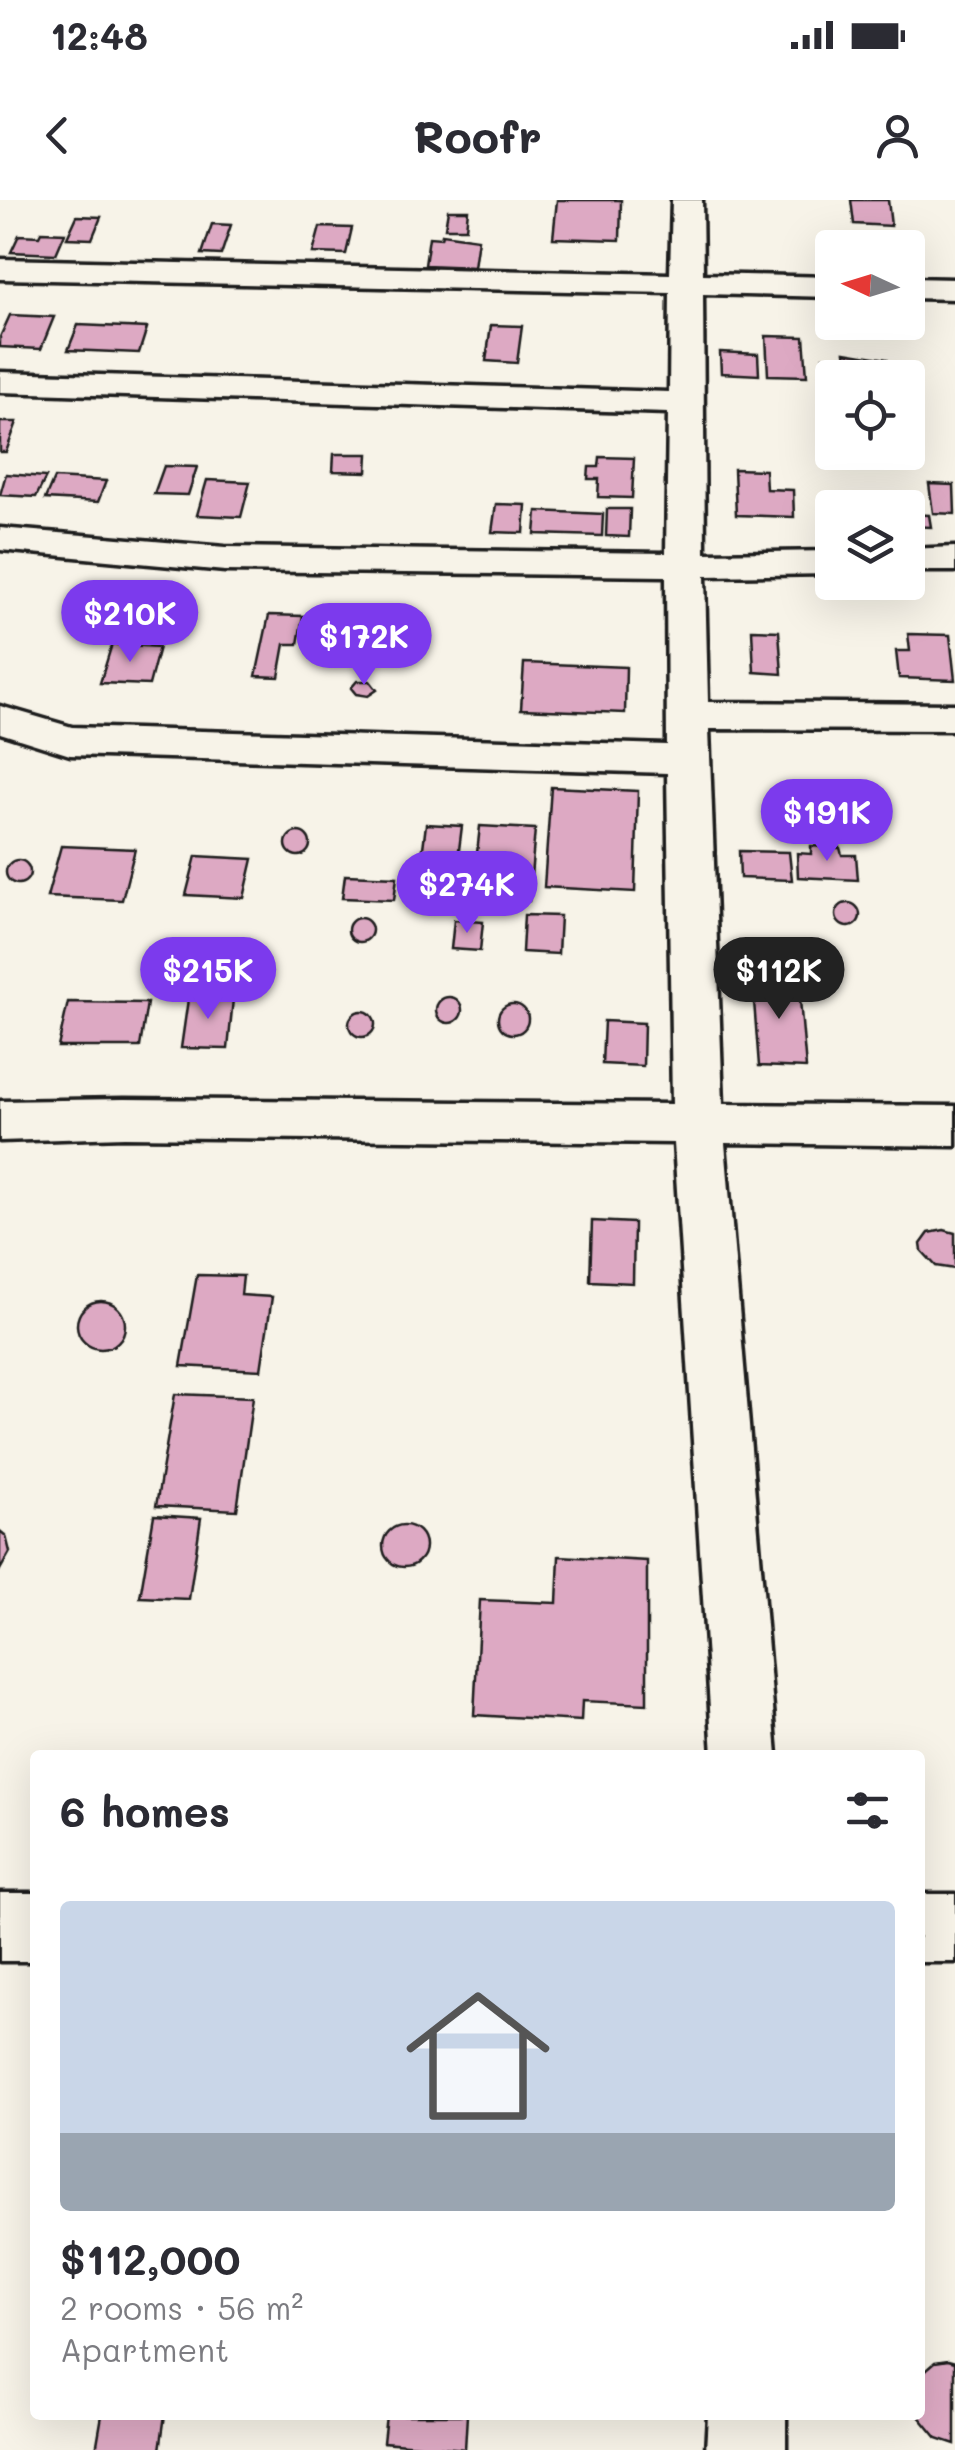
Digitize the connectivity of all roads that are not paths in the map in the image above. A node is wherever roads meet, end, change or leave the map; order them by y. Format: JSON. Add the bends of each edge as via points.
{"nodes":[{"id":1,"x":687,"y":200,"type":"edge"},
{"id":2,"x":0,"y":269,"type":"edge"},
{"id":3,"x":687,"y":286,"type":"junction"},
{"id":4,"x":815,"y":288,"type":"edge"},
{"id":5,"x":925,"y":288,"type":"edge"},
{"id":6,"x":955,"y":289,"type":"edge"},
{"id":7,"x":0,"y":382,"type":"edge"},
{"id":8,"x":686,"y":403,"type":"junction"},
{"id":9,"x":0,"y":539,"type":"edge"},
{"id":10,"x":955,"y":559,"type":"edge"},
{"id":11,"x":925,"y":560,"type":"edge"},
{"id":12,"x":815,"y":562,"type":"edge"},
{"id":13,"x":688,"y":565,"type":"junction"},
{"id":14,"x":955,"y":717,"type":"edge"},
{"id":15,"x":0,"y":719,"type":"edge"},
{"id":16,"x":689,"y":738,"type":"junction"},
{"id":17,"x":0,"y":1121,"type":"edge"},
{"id":18,"x":698,"y":1124,"type":"junction"},
{"id":19,"x":955,"y":1126,"type":"edge"},
{"id":20,"x":744,"y":1750,"type":"edge"},
{"id":21,"x":0,"y":1927,"type":"edge"},
{"id":22,"x":30,"y":1927,"type":"edge"},
{"id":23,"x":925,"y":1928,"type":"edge"},
{"id":24,"x":955,"y":1928,"type":"edge"},
{"id":25,"x":747,"y":2420,"type":"edge"},
{"id":26,"x":746,"y":2450,"type":"edge"}],
"edges":[{"from":1,"to":3,"type":"street"},
{"from":2,"to":3,"type":"street"},
{"from":3,"to":4,"type":"street"},
{"from":3,"to":8,"type":"street"},
{"from":5,"to":6,"type":"street"},
{"from":7,"to":8,"type":"street"},
{"from":8,"to":13,"type":"street"},
{"from":9,"to":13,"type":"street","via":[[225,560]]},
{"from":10,"to":11,"type":"street"},
{"from":12,"to":13,"type":"street"},
{"from":13,"to":16,"type":"street"},
{"from":14,"to":16,"type":"street"},
{"from":15,"to":16,"type":"street","via":[[70,740]]},
{"from":16,"to":18,"type":"street"},
{"from":17,"to":18,"type":"street"},
{"from":18,"to":19,"type":"street"},
{"from":18,"to":20,"type":"street"},
{"from":21,"to":22,"type":"street"},
{"from":23,"to":24,"type":"street"},
{"from":25,"to":26,"type":"street"}]}
